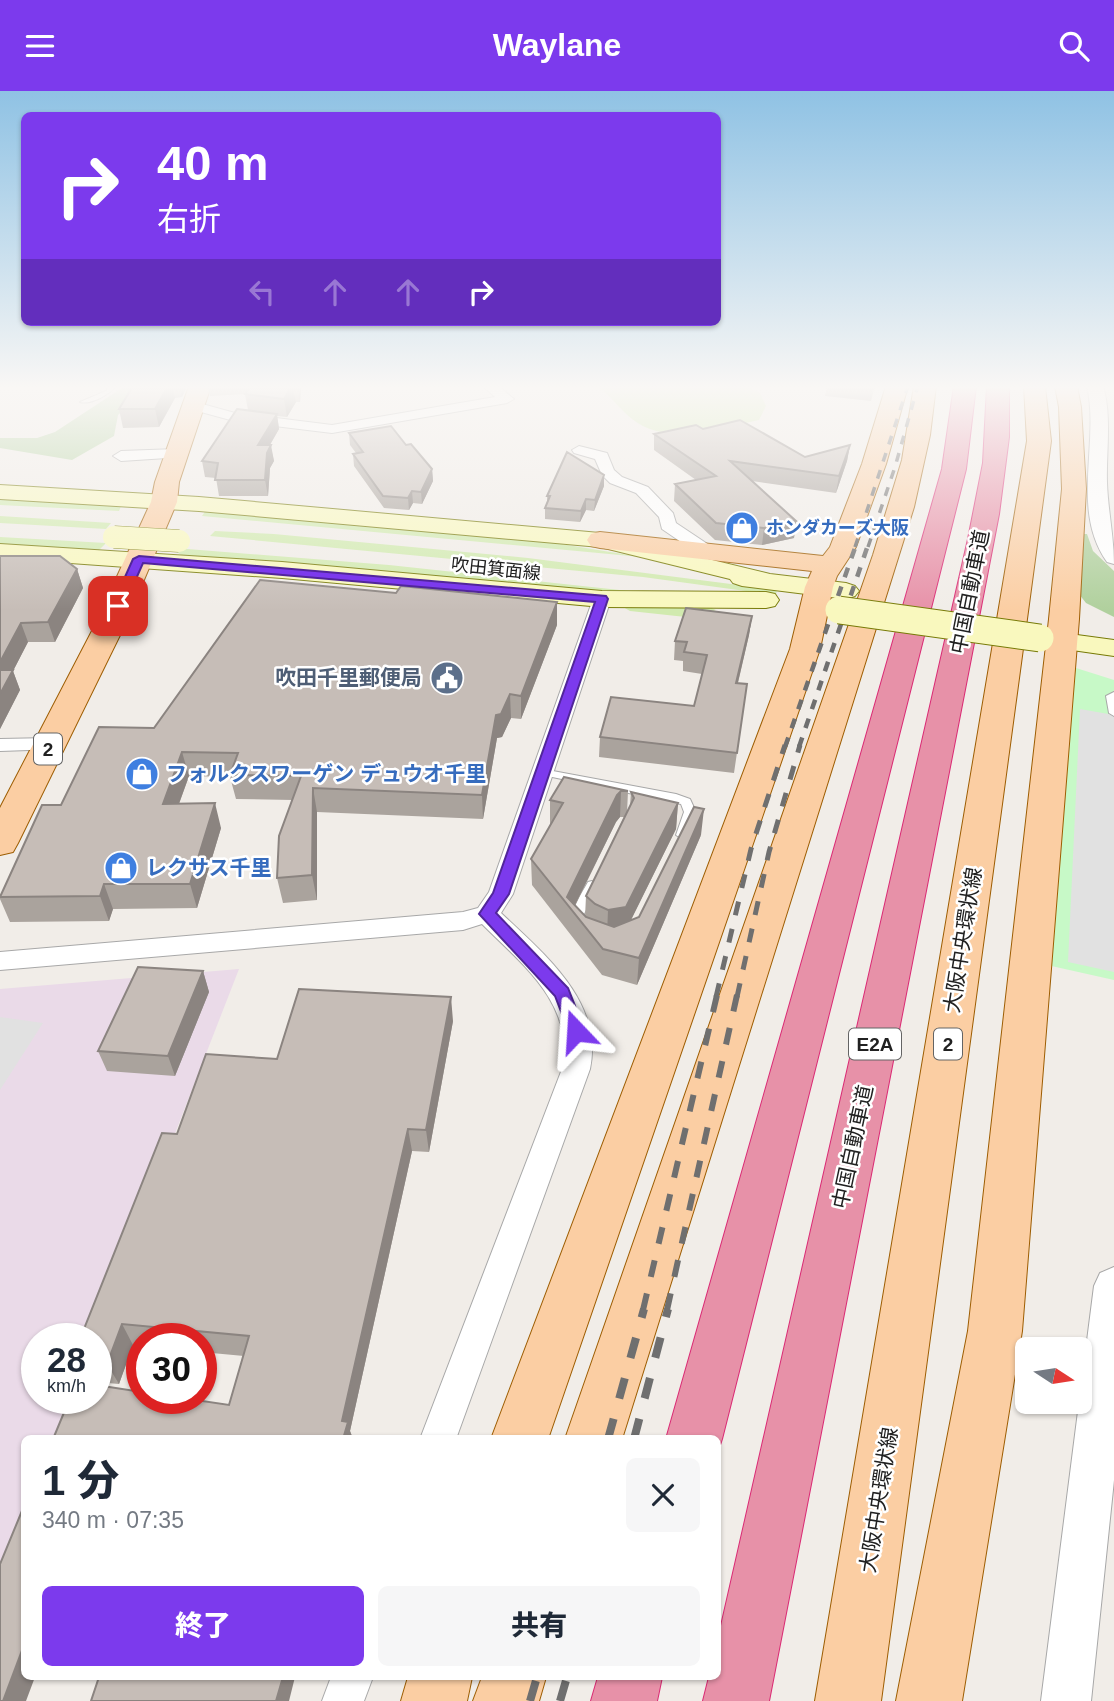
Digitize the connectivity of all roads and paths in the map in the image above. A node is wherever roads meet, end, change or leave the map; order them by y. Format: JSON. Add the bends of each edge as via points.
{"nodes":[{"id":1,"x":174,"y":461,"type":"edge"},
{"id":2,"x":604,"y":461,"type":"edge"},
{"id":3,"x":875,"y":461,"type":"edge"},
{"id":4,"x":915,"y":461,"type":"edge"},
{"id":5,"x":955,"y":461,"type":"edge"},
{"id":6,"x":994,"y":461,"type":"edge"},
{"id":7,"x":1036,"y":461,"type":"edge"},
{"id":8,"x":1073,"y":461,"type":"edge"},
{"id":9,"x":1099,"y":461,"type":"edge"},
{"id":10,"x":0,"y":492,"type":"edge"},
{"id":11,"x":164,"y":502,"type":"junction"},
{"id":12,"x":0,"y":512,"type":"edge"},
{"id":13,"x":119,"y":528,"type":"junction"},
{"id":14,"x":0,"y":531,"type":"edge"},
{"id":15,"x":600,"y":540,"type":"junction"},
{"id":16,"x":0,"y":551,"type":"edge"},
{"id":17,"x":706,"y":551,"type":"junction"},
{"id":18,"x":1114,"y":558,"type":"edge"},
{"id":19,"x":139,"y":559,"type":"junction"},
{"id":20,"x":765,"y":590,"type":"junction"},
{"id":21,"x":830,"y":592,"type":"junction"},
{"id":22,"x":602,"y":599,"type":"junction"},
{"id":23,"x":1114,"y":626,"type":"edge"},
{"id":24,"x":1052,"y":628,"type":"junction"},
{"id":25,"x":1114,"y":648,"type":"edge"},
{"id":26,"x":1114,"y":695,"type":"edge"},
{"id":27,"x":1114,"y":713,"type":"edge"},
{"id":28,"x":50,"y":744,"type":"junction"},
{"id":29,"x":0,"y":745,"type":"edge"},
{"id":30,"x":542,"y":772,"type":"junction"},
{"id":31,"x":0,"y":843,"type":"edge"},
{"id":32,"x":676,"y":847,"type":"edge"},
{"id":33,"x":601,"y":868,"type":"edge"},
{"id":34,"x":487,"y":914,"type":"junction"},
{"id":35,"x":582,"y":933,"type":"edge"},
{"id":36,"x":0,"y":961,"type":"edge"},
{"id":37,"x":1114,"y":1286,"type":"edge"},
{"id":38,"x":440,"y":1435,"type":"edge"},
{"id":39,"x":520,"y":1435,"type":"edge"},
{"id":40,"x":594,"y":1435,"type":"edge"},
{"id":41,"x":695,"y":1435,"type":"edge"},
{"id":42,"x":351,"y":1680,"type":"edge"},
{"id":43,"x":439,"y":1680,"type":"edge"},
{"id":44,"x":513,"y":1680,"type":"edge"},
{"id":45,"x":629,"y":1680,"type":"edge"},
{"id":46,"x":343,"y":1701,"type":"edge"},
{"id":47,"x":434,"y":1701,"type":"edge"},
{"id":48,"x":506,"y":1701,"type":"edge"},
{"id":49,"x":624,"y":1701,"type":"edge"},
{"id":50,"x":736,"y":1701,"type":"edge"},
{"id":51,"x":848,"y":1701,"type":"edge"},
{"id":52,"x":929,"y":1701,"type":"edge"},
{"id":53,"x":1066,"y":1701,"type":"edge"}],
"edges":[{"from":1,"to":11,"type":"main road","number":"2"},
{"from":2,"to":17,"type":"street","via":[[616,480],[642,490],[667,516],[668,525]]},
{"from":3,"to":21,"type":"main road"},
{"from":4,"to":40,"type":"main road"},
{"from":5,"to":41,"type":"highway","name":"中国自動車道"},
{"from":6,"to":50,"type":"highway","name":"中国自動車道","number":"E2A"},
{"from":7,"to":51,"type":"main road","name":"大阪中央環状線","number":"2"},
{"from":8,"to":24,"type":"main road","via":[[1074,489]]},
{"from":9,"to":18,"type":"street","via":[[1099,519],[1103,543]]},
{"from":10,"to":11,"type":"main road"},
{"from":11,"to":15,"type":"main road"},
{"from":11,"to":19,"type":"main road","number":"2"},
{"from":12,"to":13,"type":"main road","name":"吹田箕面線"},
{"from":13,"to":14,"type":"main road","name":"吹田箕面線"},
{"from":13,"to":20,"type":"main road","name":"吹田箕面線","bridge":true,"via":[[387,558]]},
{"from":15,"to":17,"type":"main road"},
{"from":15,"to":20,"type":"main road"},
{"from":16,"to":19,"type":"main road"},
{"from":17,"to":21,"type":"main road"},
{"from":19,"to":22,"type":"main road"},
{"from":19,"to":28,"type":"main road","number":"2"},
{"from":20,"to":21,"type":"main road","name":"吹田箕面線"},
{"from":20,"to":22,"type":"main road"},
{"from":21,"to":24,"type":"main road","name":"吹田箕面線","bridge":true},
{"from":21,"to":39,"type":"main road"},
{"from":22,"to":30,"type":"street"},
{"from":23,"to":24,"type":"main road","name":"吹田箕面線"},
{"from":24,"to":25,"type":"main road","name":"吹田箕面線"},
{"from":24,"to":52,"type":"main road","via":[[995,1331]]},
{"from":26,"to":27,"type":"lane"},
{"from":28,"to":29,"type":"street"},
{"from":28,"to":31,"type":"main road","number":"2"},
{"from":30,"to":32,"type":"lane","via":[[686,802],[690,812]]},
{"from":30,"to":34,"type":"street","via":[[501,894]]},
{"from":33,"to":35,"type":"lane","via":[[575,924]]},
{"from":34,"to":36,"type":"street","via":[[463,921]]},
{"from":34,"to":38,"type":"street","via":[[562,993],[579,1050],[567,1098]]},
{"from":37,"to":53,"type":"street"},
{"from":42,"to":46,"type":"street"},
{"from":43,"to":47,"type":"main road"},
{"from":44,"to":48,"type":"main road"},
{"from":45,"to":49,"type":"highway"}]}
